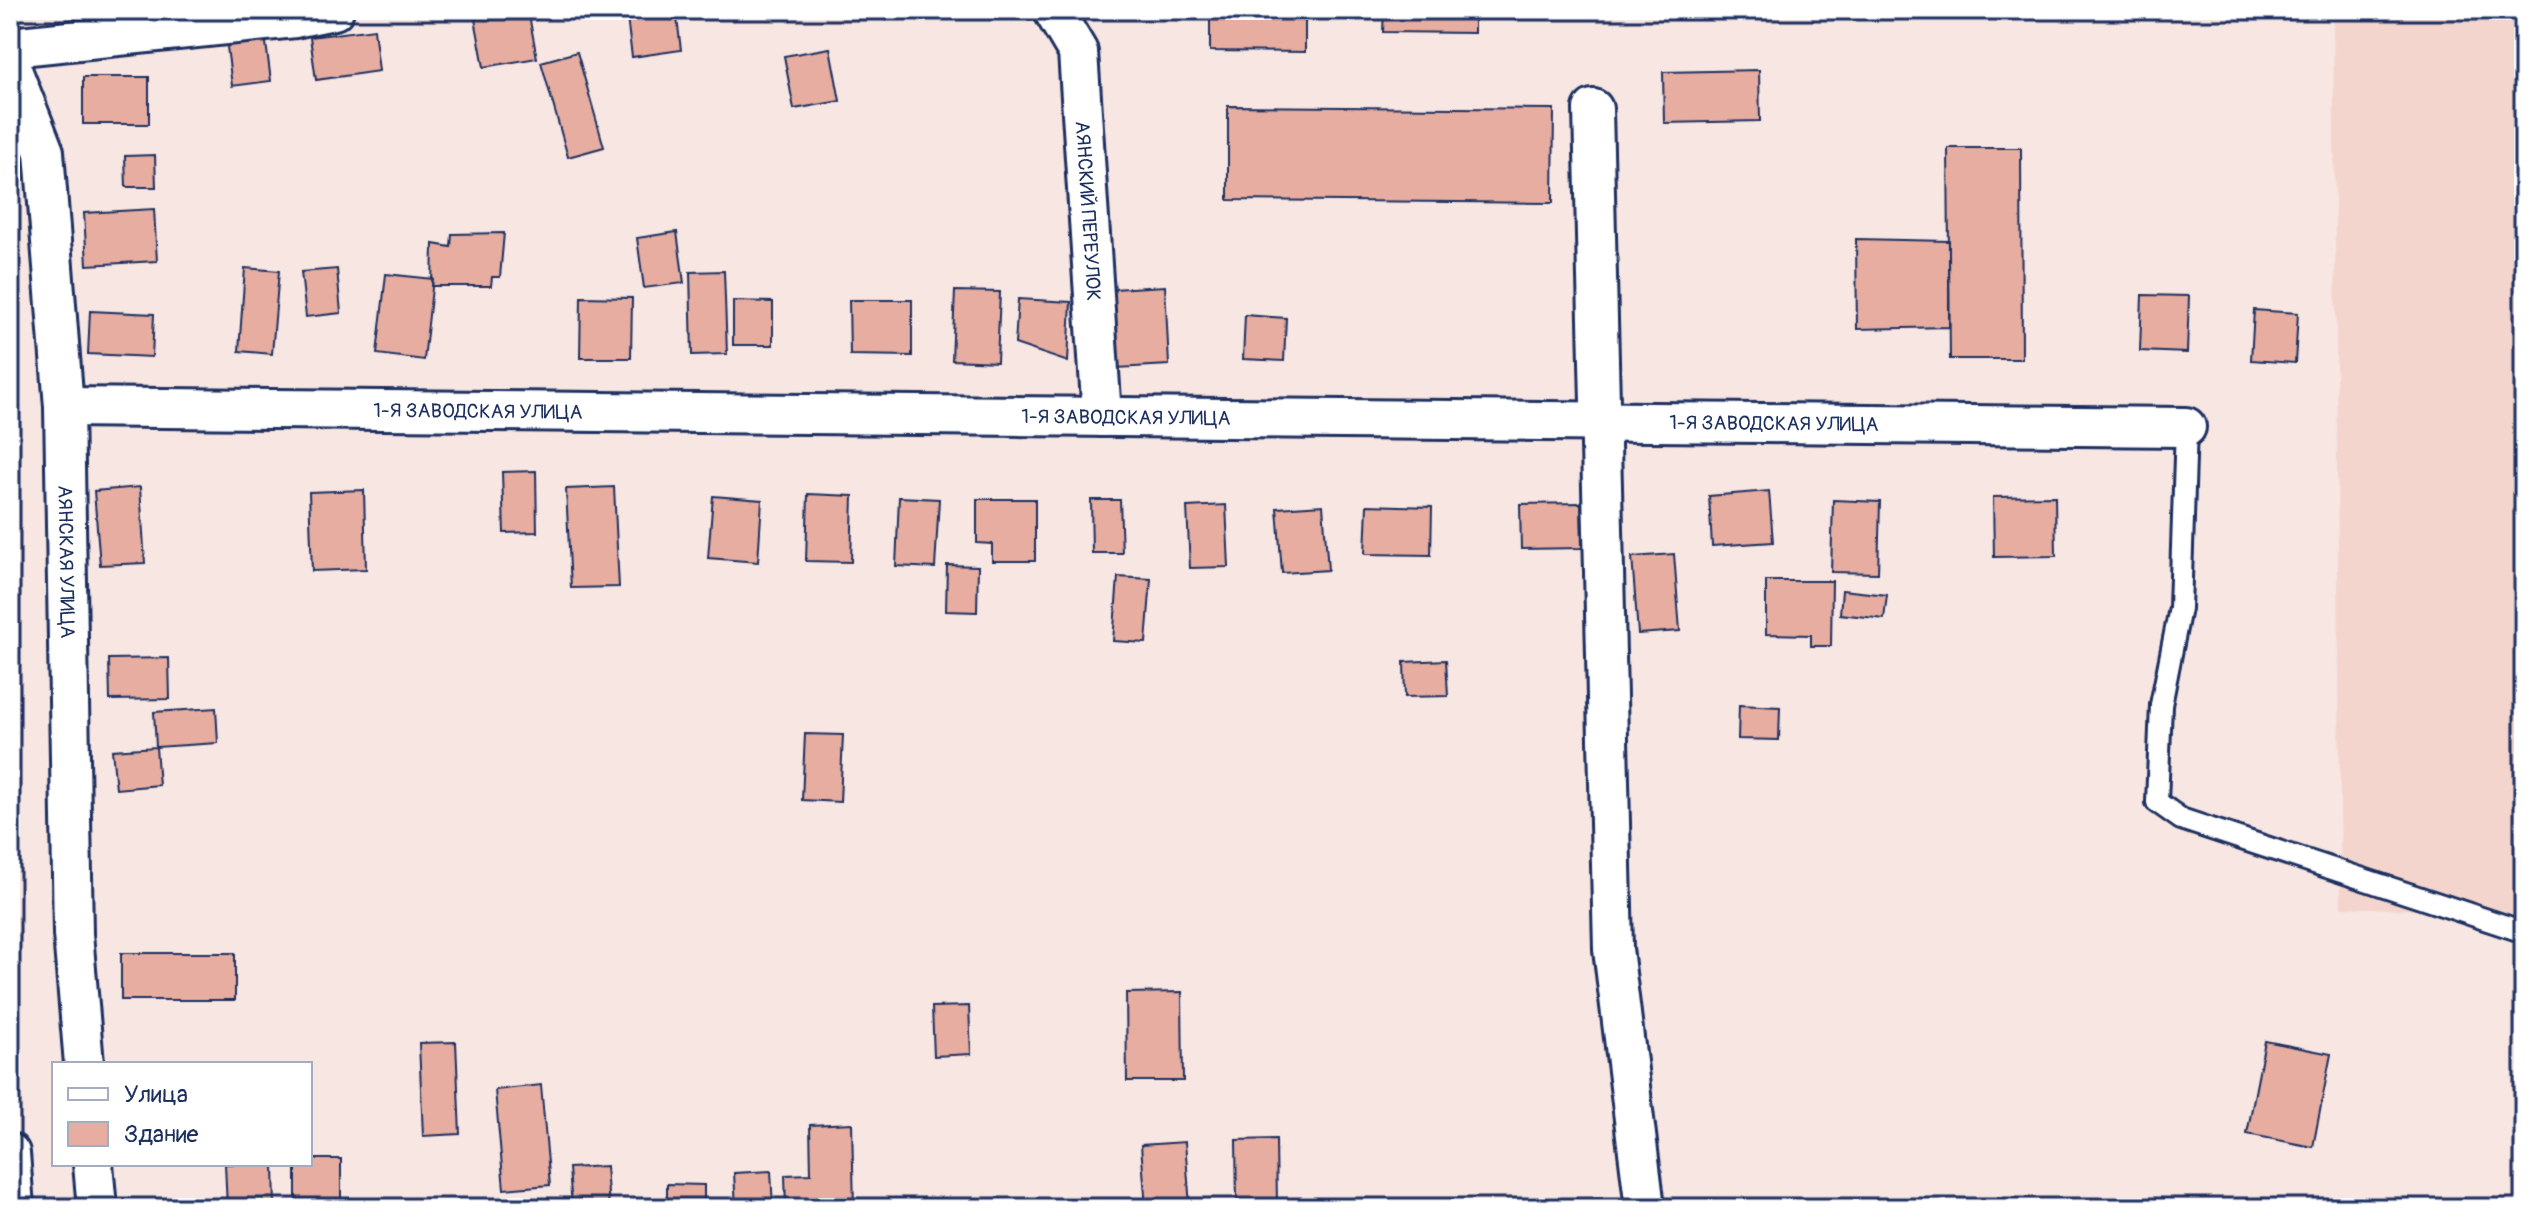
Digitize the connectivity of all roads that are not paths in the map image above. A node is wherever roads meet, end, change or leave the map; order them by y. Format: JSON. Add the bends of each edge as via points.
{"nodes":[{"id":1,"x":334,"y":10,"type":"edge"},
{"id":2,"x":1053,"y":10,"type":"edge"},
{"id":3,"x":10,"y":47,"type":"edge"},
{"id":4,"x":10,"y":65,"type":"edge"},
{"id":5,"x":1593,"y":109,"type":"dead end"},
{"id":6,"x":64,"y":407,"type":"junction"},
{"id":7,"x":1102,"y":417,"type":"junction"},
{"id":8,"x":1602,"y":422,"type":"junction"},
{"id":9,"x":2186,"y":427,"type":"joint"},
{"id":10,"x":2524,"y":932,"type":"edge"},
{"id":11,"x":84,"y":1062,"type":"edge"},
{"id":12,"x":10,"y":1153,"type":"edge"},
{"id":13,"x":93,"y":1166,"type":"edge"},
{"id":14,"x":14,"y":1208,"type":"edge"},
{"id":15,"x":97,"y":1208,"type":"edge"},
{"id":16,"x":1645,"y":1208,"type":"edge"}],
"edges":[{"from":1,"to":3,"type":"street"},
{"from":2,"to":7,"type":"street","name":"АЯНСКИЙ ПЕРЕУЛОК","via":[[1078,52]]},
{"from":4,"to":6,"type":"street","name":"АЯНСКАЯ УЛИЦА","via":[[44,152]]},
{"from":5,"to":8,"type":"street"},
{"from":6,"to":7,"type":"street","name":"1-Я ЗАВОДСКАЯ УЛИЦА"},
{"from":6,"to":11,"type":"street","name":"АЯНСКАЯ УЛИЦА","via":[[73,934]]},
{"from":7,"to":8,"type":"street","name":"1-Я ЗАВОДСКАЯ УЛИЦА"},
{"from":8,"to":9,"type":"street","name":"1-Я ЗАВОДСКАЯ УЛИЦА"},
{"from":8,"to":16,"type":"street","via":[[1613,949]]},
{"from":9,"to":10,"type":"lane","via":[[2180,608],[2161,705],[2157,802],[2181,819]]},
{"from":12,"to":14,"type":"street"},
{"from":13,"to":15,"type":"street"}]}
